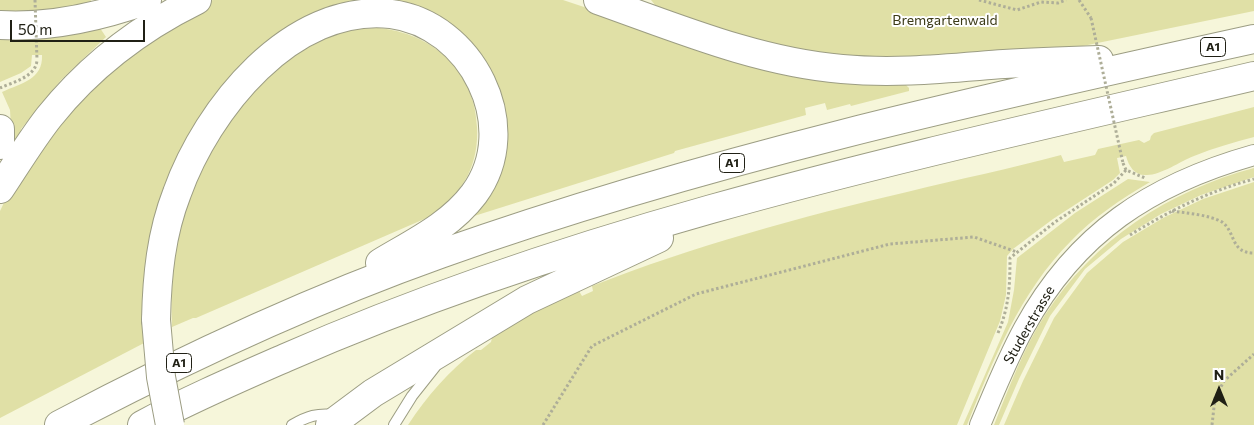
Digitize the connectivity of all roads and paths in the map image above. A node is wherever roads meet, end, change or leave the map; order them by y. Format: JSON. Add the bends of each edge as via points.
{"nodes":[{"id":1,"x":35,"y":0,"type":"edge"},
{"id":2,"x":147,"y":0,"type":"edge"},
{"id":3,"x":197,"y":0,"type":"edge"},
{"id":4,"x":598,"y":0,"type":"edge"},
{"id":5,"x":979,"y":0,"type":"edge"},
{"id":6,"x":1066,"y":0,"type":"edge"},
{"id":7,"x":1079,"y":0,"type":"edge"},
{"id":8,"x":0,"y":25,"type":"edge"},
{"id":9,"x":1254,"y":38,"type":"edge"},
{"id":10,"x":1173,"y":56,"type":"junction"},
{"id":11,"x":1254,"y":76,"type":"edge"},
{"id":12,"x":0,"y":87,"type":"edge"},
{"id":13,"x":0,"y":129,"type":"edge"},
{"id":14,"x":0,"y":145,"type":"edge"},
{"id":15,"x":1254,"y":155,"type":"edge"},
{"id":16,"x":1126,"y":170,"type":"junction"},
{"id":17,"x":1153,"y":177,"type":"dead end"},
{"id":18,"x":1254,"y":179,"type":"edge"},
{"id":19,"x":0,"y":189,"type":"edge"},
{"id":20,"x":740,"y":200,"type":"junction"},
{"id":21,"x":1172,"y":211,"type":"junction"},
{"id":22,"x":1130,"y":235,"type":"dead end"},
{"id":23,"x":1017,"y":252,"type":"junction"},
{"id":24,"x":1254,"y":253,"type":"edge"},
{"id":25,"x":302,"y":308,"type":"junction"},
{"id":26,"x":996,"y":338,"type":"dead end"},
{"id":27,"x":454,"y":344,"type":"junction"},
{"id":28,"x":1254,"y":354,"type":"edge"},
{"id":29,"x":335,"y":420,"type":"edge"},
{"id":30,"x":59,"y":425,"type":"edge"},
{"id":31,"x":142,"y":425,"type":"edge"},
{"id":32,"x":170,"y":425,"type":"edge"},
{"id":33,"x":292,"y":425,"type":"edge"},
{"id":34,"x":394,"y":425,"type":"edge"},
{"id":35,"x":543,"y":425,"type":"edge"},
{"id":36,"x":980,"y":425,"type":"edge"},
{"id":37,"x":1212,"y":425,"type":"edge"}],
"edges":[{"from":1,"to":12,"type":"path","bridge":true,"via":[[35,70]]},
{"from":2,"to":8,"type":"highway","via":[[77,20],[39,26]]},
{"from":3,"to":19,"type":"highway","via":[[133,37],[83,79],[48,118]]},
{"from":4,"to":10,"type":"highway","via":[[738,48],[840,69],[909,71]]},
{"from":5,"to":6,"type":"path","via":[[1017,10],[1041,2]]},
{"from":7,"to":16,"type":"path","bridge":true,"via":[[1091,18]]},
{"from":9,"to":10,"type":"highway","number":"A1"},
{"from":10,"to":25,"type":"highway","number":"A1","via":[[874,126],[644,188],[440,254]]},
{"from":11,"to":20,"type":"highway","via":[[927,152]]},
{"from":13,"to":14,"type":"highway"},
{"from":15,"to":36,"type":"street","name":"Studerstrasse","via":[[1200,172],[1156,193],[1116,218],[1080,251],[1049,288],[1024,328]]},
{"from":16,"to":17,"type":"path","via":[[1140,177]]},
{"from":16,"to":23,"type":"path","via":[[1114,183]]},
{"from":18,"to":21,"type":"path"},
{"from":20,"to":27,"type":"highway","via":[[553,287]]},
{"from":20,"to":31,"type":"highway","via":[[601,241],[453,291],[315,345]]},
{"from":21,"to":22,"type":"path"},
{"from":21,"to":24,"type":"path","via":[[1223,223],[1234,244]]},
{"from":23,"to":26,"type":"path","via":[[1010,258],[1010,293]]},
{"from":23,"to":35,"type":"path","via":[[974,236],[890,244],[696,294],[592,346]]},
{"from":25,"to":30,"type":"highway","number":"A1","via":[[131,386]]},
{"from":25,"to":32,"type":"highway","bridge":true,"via":[[440,227],[458,212],[485,174],[493,137],[486,92],[467,58],[440,32],[392,14],[353,15],[334,20],[294,39],[272,55],[251,74],[211,124],[176,193],[157,280],[156,320]]},
{"from":27,"to":29,"type":"highway"},
{"from":27,"to":34,"type":"lane","via":[[412,396]]},
{"from":28,"to":37,"type":"path","via":[[1224,381],[1215,398]]},
{"from":29,"to":33,"type":"lane","via":[[324,414],[307,416]]}]}
